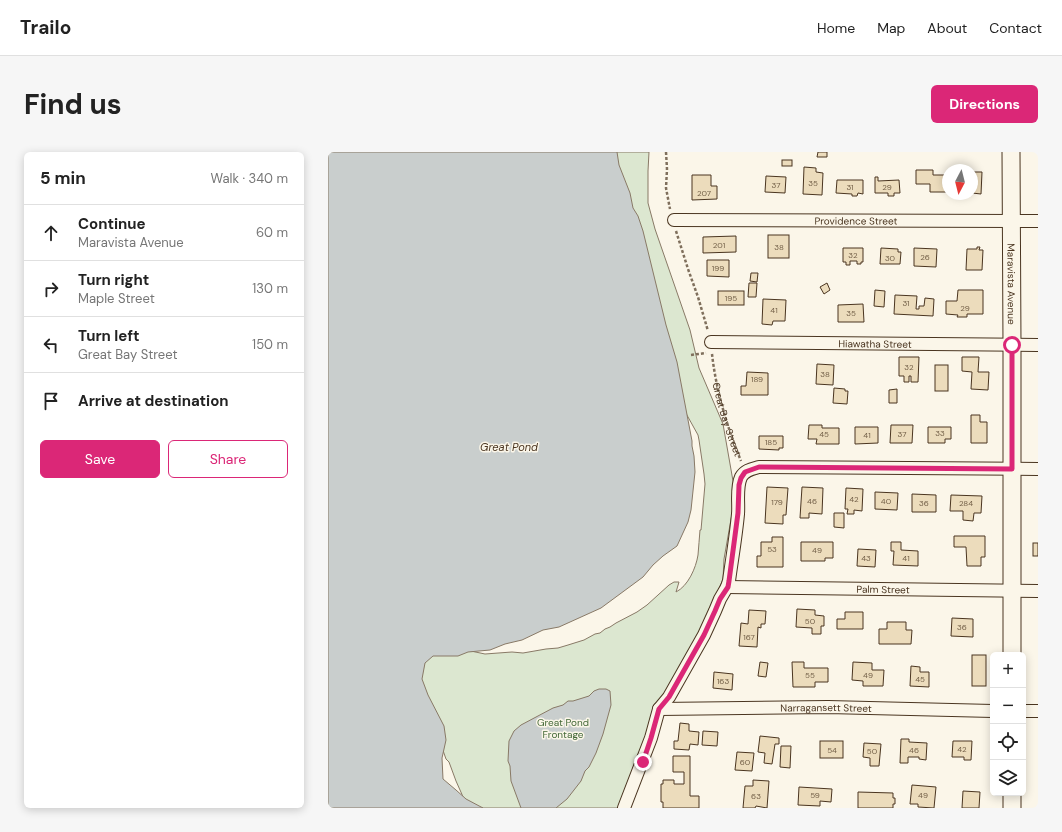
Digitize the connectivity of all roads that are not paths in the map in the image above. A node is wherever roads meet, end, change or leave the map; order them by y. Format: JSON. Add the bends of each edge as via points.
{"nodes":[{"id":1,"x":1011,"y":152,"type":"edge"},
{"id":2,"x":674,"y":220,"type":"road end"},
{"id":3,"x":1038,"y":221,"type":"edge"},
{"id":4,"x":1011,"y":222,"type":"junction"},
{"id":5,"x":711,"y":342,"type":"road end"},
{"id":6,"x":1012,"y":345,"type":"junction"},
{"id":7,"x":1038,"y":345,"type":"edge"},
{"id":8,"x":1012,"y":469,"type":"junction"},
{"id":9,"x":1038,"y":469,"type":"edge"},
{"id":10,"x":728,"y":587,"type":"junction"},
{"id":11,"x":1012,"y":591,"type":"junction"},
{"id":12,"x":1038,"y":591,"type":"edge"},
{"id":13,"x":1012,"y":652,"type":"edge"},
{"id":14,"x":659,"y":709,"type":"junction"},
{"id":15,"x":990,"y":710,"type":"edge"},
{"id":16,"x":1026,"y":711,"type":"edge"},
{"id":17,"x":1038,"y":711,"type":"edge"},
{"id":18,"x":1012,"y":796,"type":"edge"},
{"id":19,"x":624,"y":808,"type":"edge"},
{"id":20,"x":1012,"y":808,"type":"edge"}],
"edges":[{"from":1,"to":4,"type":"main road","name":"Maravista Avenue"},
{"from":2,"to":4,"type":"street","name":"Providence Street"},
{"from":3,"to":4,"type":"street","name":"Providence Street"},
{"from":4,"to":6,"type":"main road","name":"Maravista Avenue"},
{"from":5,"to":6,"type":"street","name":"Hiawatha Street"},
{"from":6,"to":7,"type":"street","name":"Hiawatha Street"},
{"from":6,"to":8,"type":"main road","name":"Maravista Avenue"},
{"from":8,"to":9,"type":"street"},
{"from":8,"to":10,"type":"street","via":[[759,467],[745,472],[739,485]]},
{"from":8,"to":11,"type":"main road","name":"Maravista Avenue"},
{"from":10,"to":11,"type":"street","name":"Palm Street"},
{"from":10,"to":14,"type":"street","via":[[669,697]]},
{"from":11,"to":12,"type":"street","name":"Palm Street"},
{"from":11,"to":13,"type":"main road","name":"Maravista Avenue"},
{"from":14,"to":15,"type":"street","name":"Narragansett Street","via":[[828,707]]},
{"from":14,"to":19,"type":"street","via":[[651,738]]},
{"from":16,"to":17,"type":"street"},
{"from":18,"to":20,"type":"main road"}]}
